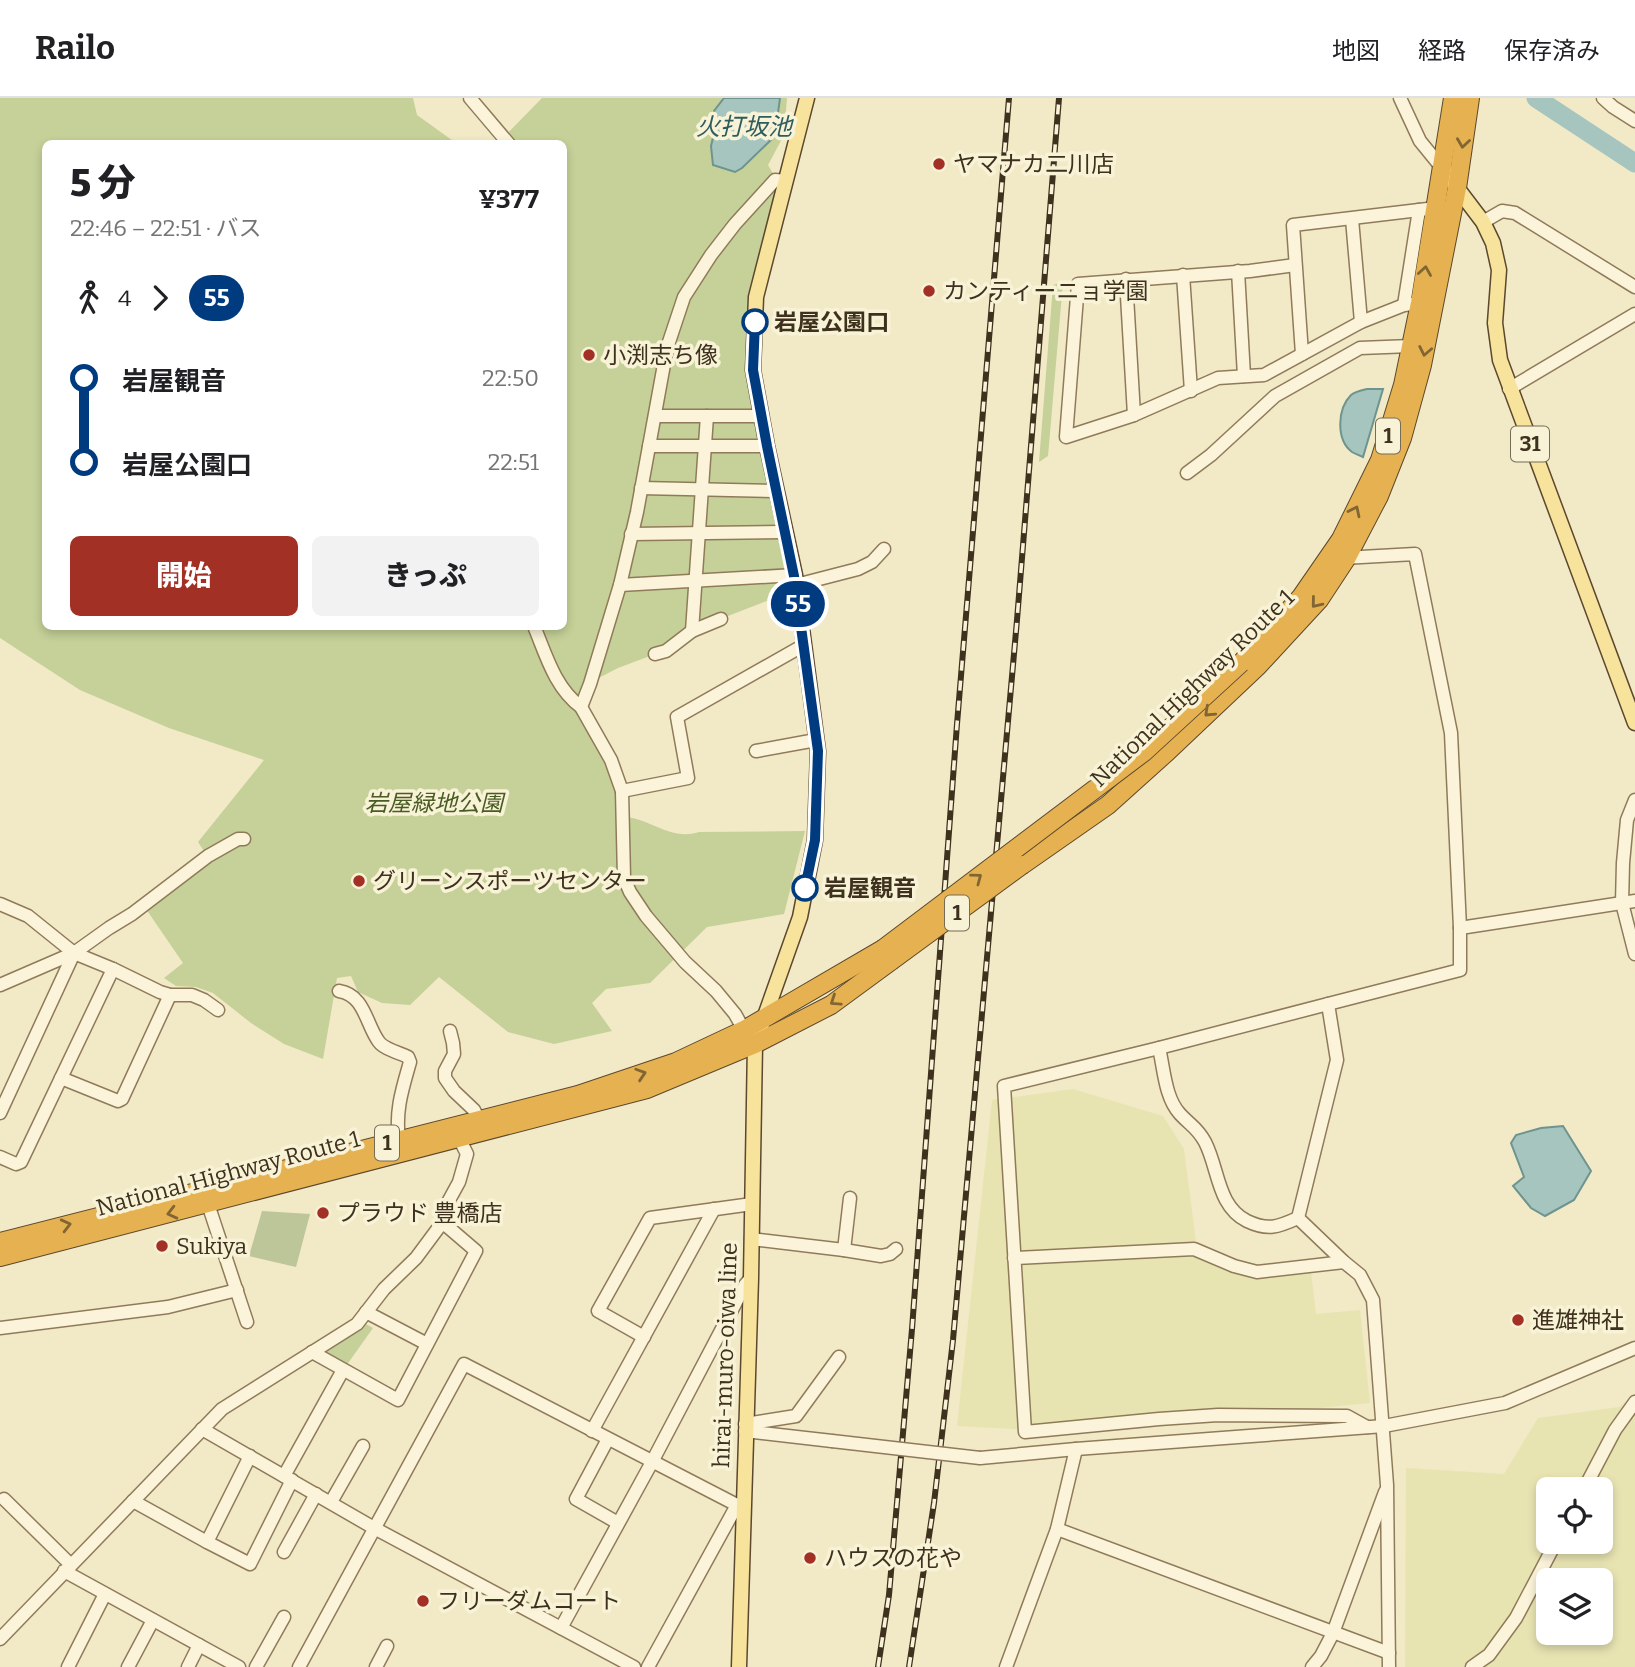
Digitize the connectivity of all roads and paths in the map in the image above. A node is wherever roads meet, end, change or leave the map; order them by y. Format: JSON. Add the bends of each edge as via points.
{"nodes":[{"id":1,"x":470,"y":98,"type":"edge"},
{"id":2,"x":807,"y":98,"type":"edge"},
{"id":3,"x":1400,"y":98,"type":"edge"},
{"id":4,"x":1453,"y":98,"type":"edge"},
{"id":5,"x":1470,"y":98,"type":"edge"},
{"id":6,"x":1603,"y":98,"type":"edge"},
{"id":7,"x":1635,"y":121,"type":"edge"},
{"id":8,"x":506,"y":140,"type":"edge"},
{"id":9,"x":1441,"y":168,"type":"junction"},
{"id":10,"x":786,"y":181,"type":"junction"},
{"id":11,"x":1457,"y":188,"type":"junction"},
{"id":12,"x":1427,"y":209,"type":"junction"},
{"id":13,"x":1352,"y":219,"type":"junction"},
{"id":14,"x":1483,"y":222,"type":"junction"},
{"id":15,"x":1295,"y":265,"type":"junction"},
{"id":16,"x":1238,"y":271,"type":"junction"},
{"id":17,"x":1183,"y":275,"type":"junction"},
{"id":18,"x":1126,"y":279,"type":"junction"},
{"id":19,"x":1635,"y":287,"type":"edge"},
{"id":20,"x":1412,"y":304,"type":"junction"},
{"id":21,"x":1635,"y":314,"type":"edge"},
{"id":22,"x":1361,"y":322,"type":"junction"},
{"id":23,"x":1411,"y":346,"type":"junction"},
{"id":24,"x":1303,"y":354,"type":"junction"},
{"id":25,"x":1244,"y":376,"type":"junction"},
{"id":26,"x":1509,"y":389,"type":"junction"},
{"id":27,"x":1191,"y":391,"type":"junction"},
{"id":28,"x":1134,"y":415,"type":"junction"},
{"id":29,"x":654,"y":416,"type":"junction"},
{"id":30,"x":707,"y":416,"type":"junction"},
{"id":31,"x":761,"y":416,"type":"junction"},
{"id":32,"x":649,"y":446,"type":"junction"},
{"id":33,"x":705,"y":446,"type":"junction"},
{"id":34,"x":767,"y":446,"type":"junction"},
{"id":35,"x":1186,"y":473,"type":"dead end"},
{"id":36,"x":642,"y":488,"type":"junction"},
{"id":37,"x":701,"y":489,"type":"junction"},
{"id":38,"x":776,"y":491,"type":"junction"},
{"id":39,"x":785,"y":532,"type":"junction"},
{"id":40,"x":698,"y":533,"type":"junction"},
{"id":41,"x":631,"y":534,"type":"junction"},
{"id":42,"x":884,"y":549,"type":"dead end"},
{"id":43,"x":1337,"y":557,"type":"junction"},
{"id":44,"x":795,"y":580,"type":"junction"},
{"id":45,"x":695,"y":581,"type":"junction"},
{"id":46,"x":620,"y":585,"type":"junction"},
{"id":47,"x":721,"y":619,"type":"dead end"},
{"id":48,"x":536,"y":630,"type":"edge"},
{"id":49,"x":692,"y":631,"type":"junction"},
{"id":50,"x":804,"y":645,"type":"junction"},
{"id":51,"x":655,"y":654,"type":"dead end"},
{"id":52,"x":581,"y":707,"type":"junction"},
{"id":53,"x":1635,"y":723,"type":"edge"},
{"id":54,"x":816,"y":740,"type":"junction"},
{"id":55,"x":756,"y":751,"type":"dead end"},
{"id":56,"x":622,"y":791,"type":"junction"},
{"id":57,"x":1635,"y":800,"type":"edge"},
{"id":58,"x":244,"y":839,"type":"dead end"},
{"id":59,"x":1629,"y":902,"type":"edge"},
{"id":60,"x":0,"y":904,"type":"edge"},
{"id":61,"x":1460,"y":928,"type":"junction"},
{"id":62,"x":74,"y":953,"type":"junction"},
{"id":63,"x":1635,"y":954,"type":"edge"},
{"id":64,"x":887,"y":955,"type":"junction"},
{"id":65,"x":113,"y":969,"type":"junction"},
{"id":66,"x":0,"y":985,"type":"edge"},
{"id":67,"x":339,"y":991,"type":"dead end"},
{"id":68,"x":170,"y":995,"type":"junction"},
{"id":69,"x":1328,"y":1004,"type":"junction"},
{"id":70,"x":218,"y":1010,"type":"dead end"},
{"id":71,"x":764,"y":1018,"type":"junction"},
{"id":72,"x":450,"y":1031,"type":"dead end"},
{"id":73,"x":749,"y":1037,"type":"junction"},
{"id":74,"x":1159,"y":1048,"type":"junction"},
{"id":75,"x":61,"y":1078,"type":"junction"},
{"id":76,"x":0,"y":1112,"type":"edge"},
{"id":77,"x":479,"y":1120,"type":"junction"},
{"id":78,"x":459,"y":1138,"type":"junction"},
{"id":79,"x":399,"y":1140,"type":"junction"},
{"id":80,"x":0,"y":1157,"type":"edge"},
{"id":81,"x":850,"y":1198,"type":"dead end"},
{"id":82,"x":208,"y":1203,"type":"junction"},
{"id":83,"x":752,"y":1204,"type":"junction"},
{"id":84,"x":714,"y":1209,"type":"junction"},
{"id":85,"x":1298,"y":1218,"type":"junction"},
{"id":86,"x":442,"y":1223,"type":"junction"},
{"id":87,"x":751,"y":1239,"type":"junction"},
{"id":88,"x":0,"y":1242,"type":"edge"},
{"id":89,"x":896,"y":1249,"type":"dead end"},
{"id":90,"x":844,"y":1250,"type":"junction"},
{"id":91,"x":0,"y":1257,"type":"edge"},
{"id":92,"x":1014,"y":1258,"type":"junction"},
{"id":93,"x":1344,"y":1262,"type":"junction"},
{"id":94,"x":751,"y":1278,"type":"junction"},
{"id":95,"x":237,"y":1290,"type":"junction"},
{"id":96,"x":366,"y":1312,"type":"junction"},
{"id":97,"x":247,"y":1322,"type":"dead end"},
{"id":98,"x":0,"y":1328,"type":"edge"},
{"id":99,"x":644,"y":1337,"type":"junction"},
{"id":100,"x":427,"y":1345,"type":"junction"},
{"id":101,"x":1635,"y":1348,"type":"edge"},
{"id":102,"x":312,"y":1352,"type":"junction"},
{"id":103,"x":839,"y":1357,"type":"dead end"},
{"id":104,"x":343,"y":1370,"type":"junction"},
{"id":105,"x":1635,"y":1402,"type":"edge"},
{"id":106,"x":1384,"y":1426,"type":"junction"},
{"id":107,"x":745,"y":1427,"type":"junction"},
{"id":108,"x":1367,"y":1427,"type":"junction"},
{"id":109,"x":202,"y":1429,"type":"junction"},
{"id":110,"x":592,"y":1430,"type":"junction"},
{"id":111,"x":608,"y":1439,"type":"junction"},
{"id":112,"x":363,"y":1446,"type":"dead end"},
{"id":113,"x":1076,"y":1449,"type":"junction"},
{"id":114,"x":250,"y":1456,"type":"junction"},
{"id":115,"x":652,"y":1462,"type":"junction"},
{"id":116,"x":1590,"y":1477,"type":"edge"},
{"id":117,"x":288,"y":1478,"type":"junction"},
{"id":118,"x":1387,"y":1485,"type":"junction"},
{"id":119,"x":316,"y":1494,"type":"junction"},
{"id":120,"x":4,"y":1499,"type":"dead end"},
{"id":121,"x":133,"y":1501,"type":"junction"},
{"id":122,"x":331,"y":1503,"type":"junction"},
{"id":123,"x":741,"y":1506,"type":"junction"},
{"id":124,"x":618,"y":1523,"type":"junction"},
{"id":125,"x":374,"y":1528,"type":"junction"},
{"id":126,"x":1057,"y":1529,"type":"junction"},
{"id":127,"x":207,"y":1542,"type":"junction"},
{"id":128,"x":284,"y":1552,"type":"dead end"},
{"id":129,"x":1550,"y":1554,"type":"edge"},
{"id":130,"x":68,"y":1568,"type":"junction"},
{"id":131,"x":105,"y":1594,"type":"junction"},
{"id":132,"x":284,"y":1617,"type":"dead end"},
{"id":133,"x":153,"y":1620,"type":"junction"},
{"id":134,"x":561,"y":1628,"type":"junction"},
{"id":135,"x":1333,"y":1633,"type":"junction"},
{"id":136,"x":0,"y":1639,"type":"edge"},
{"id":137,"x":199,"y":1645,"type":"junction"},
{"id":138,"x":387,"y":1646,"type":"dead end"},
{"id":139,"x":1389,"y":1653,"type":"junction"},
{"id":140,"x":68,"y":1667,"type":"edge"},
{"id":141,"x":128,"y":1667,"type":"edge"},
{"id":142,"x":188,"y":1667,"type":"edge"},
{"id":143,"x":239,"y":1667,"type":"edge"},
{"id":144,"x":256,"y":1667,"type":"edge"},
{"id":145,"x":299,"y":1667,"type":"edge"},
{"id":146,"x":376,"y":1667,"type":"edge"},
{"id":147,"x":634,"y":1667,"type":"edge"},
{"id":148,"x":648,"y":1667,"type":"edge"},
{"id":149,"x":739,"y":1667,"type":"edge"},
{"id":150,"x":1006,"y":1667,"type":"edge"},
{"id":151,"x":1312,"y":1667,"type":"edge"},
{"id":152,"x":1390,"y":1667,"type":"edge"},
{"id":153,"x":1472,"y":1667,"type":"edge"}],
"edges":[{"from":1,"to":8,"type":"street"},
{"from":2,"to":10,"type":"main road"},
{"from":3,"to":9,"type":"street","via":[[1420,141]]},
{"from":4,"to":9,"type":"highway","name":"National Highway Route 1","number":"1"},
{"from":5,"to":11,"type":"highway","name":"National Highway Route 1","number":"1","one_way":true},
{"from":6,"to":7,"type":"street"},
{"from":9,"to":11,"type":"main road","number":"31"},
{"from":9,"to":12,"type":"highway","name":"National Highway Route 1","number":"1"},
{"from":10,"to":29,"type":"street","via":[[775,180],[735,224],[684,297],[667,348]]},
{"from":10,"to":31,"type":"main road","via":[[756,297],[753,370]]},
{"from":11,"to":14,"type":"main road","number":"31"},
{"from":11,"to":43,"type":"highway","name":"National Highway Route 1","number":"1","one_way":true,"via":[[1422,365],[1402,438],[1379,496]]},
{"from":12,"to":13,"type":"street"},
{"from":12,"to":20,"type":"highway","name":"National Highway Route 1","number":"1"},
{"from":13,"to":15,"type":"street","via":[[1293,225]]},
{"from":13,"to":22,"type":"street"},
{"from":14,"to":19,"type":"street","via":[[1502,211],[1515,213]]},
{"from":14,"to":26,"type":"main road","number":"31","via":[[1498,261],[1495,337]]},
{"from":15,"to":16,"type":"street"},
{"from":15,"to":24,"type":"street"},
{"from":16,"to":17,"type":"street"},
{"from":16,"to":25,"type":"street"},
{"from":17,"to":18,"type":"street"},
{"from":17,"to":27,"type":"street"},
{"from":18,"to":28,"type":"street"},
{"from":18,"to":28,"type":"street","via":[[1078,284],[1066,438]]},
{"from":20,"to":22,"type":"street"},
{"from":20,"to":23,"type":"highway","name":"National Highway Route 1","number":"1"},
{"from":21,"to":26,"type":"street"},
{"from":22,"to":24,"type":"street"},
{"from":23,"to":35,"type":"street","via":[[1360,348],[1287,389]]},
{"from":43,"to":23,"type":"highway","name":"National Highway Route 1","number":"1","one_way":true,"via":[[1340,539],[1380,460]]},
{"from":24,"to":25,"type":"street","via":[[1264,375]]},
{"from":25,"to":27,"type":"street","via":[[1219,378]]},
{"from":26,"to":53,"type":"main road","number":"31"},
{"from":27,"to":28,"type":"street"},
{"from":29,"to":30,"type":"street"},
{"from":29,"to":32,"type":"street"},
{"from":30,"to":31,"type":"street"},
{"from":30,"to":33,"type":"street"},
{"from":31,"to":34,"type":"main road"},
{"from":32,"to":33,"type":"street"},
{"from":32,"to":36,"type":"street"},
{"from":33,"to":34,"type":"street"},
{"from":33,"to":37,"type":"street"},
{"from":34,"to":38,"type":"main road"},
{"from":36,"to":37,"type":"street"},
{"from":36,"to":41,"type":"street"},
{"from":37,"to":38,"type":"street"},
{"from":37,"to":40,"type":"street"},
{"from":38,"to":39,"type":"main road"},
{"from":39,"to":40,"type":"street"},
{"from":39,"to":44,"type":"main road"},
{"from":40,"to":41,"type":"street"},
{"from":40,"to":45,"type":"street"},
{"from":41,"to":46,"type":"street"},
{"from":42,"to":44,"type":"street","via":[[858,569]]},
{"from":43,"to":61,"type":"street","via":[[1415,554],[1451,733]]},
{"from":43,"to":64,"type":"highway","name":"National Highway Route 1","number":"1","bridge":true,"via":[[1250,664]]},
{"from":44,"to":45,"type":"street"},
{"from":44,"to":50,"type":"main road"},
{"from":45,"to":46,"type":"street"},
{"from":45,"to":49,"type":"street"},
{"from":46,"to":52,"type":"street"},
{"from":47,"to":49,"type":"street"},
{"from":48,"to":52,"type":"street","via":[[557,679]]},
{"from":49,"to":51,"type":"street"},
{"from":50,"to":54,"type":"main road"},
{"from":50,"to":56,"type":"street","via":[[677,717],[688,778]]},
{"from":52,"to":56,"type":"street","via":[[611,760]]},
{"from":54,"to":55,"type":"street"},
{"from":54,"to":71,"type":"main road","via":[[815,840],[800,917]]},
{"from":56,"to":73,"type":"street","via":[[624,878],[630,892],[685,962],[735,1014]]},
{"from":57,"to":59,"type":"street","via":[[1623,863]]},
{"from":58,"to":62,"type":"street","via":[[208,856]]},
{"from":59,"to":61,"type":"street"},
{"from":59,"to":63,"type":"street"},
{"from":60,"to":62,"type":"street","via":[[28,916]]},
{"from":61,"to":69,"type":"street","via":[[1460,970]]},
{"from":62,"to":65,"type":"street"},
{"from":62,"to":66,"type":"street"},
{"from":62,"to":76,"type":"street"},
{"from":64,"to":71,"type":"highway","name":"National Highway Route 1","number":"1"},
{"from":64,"to":73,"type":"highway","name":"National Highway Route 1","number":"1","one_way":true,"via":[[831,1005]]},
{"from":65,"to":68,"type":"street"},
{"from":65,"to":75,"type":"street"},
{"from":67,"to":79,"type":"street","via":[[348,992],[360,1006],[380,1044],[408,1057],[398,1105]]},
{"from":68,"to":70,"type":"street","via":[[191,995]]},
{"from":68,"to":75,"type":"street","via":[[122,1099]]},
{"from":69,"to":74,"type":"street"},
{"from":69,"to":85,"type":"street","via":[[1336,1060]]},
{"from":71,"to":73,"type":"highway","name":"National Highway Route 1","number":"1"},
{"from":72,"to":77,"type":"street","via":[[454,1054],[445,1078]]},
{"from":77,"to":73,"type":"highway","name":"National Highway Route 1","number":"1","one_way":true,"via":[[578,1095]]},
{"from":73,"to":78,"type":"highway","name":"National Highway Route 1","number":"1","via":[[647,1089]]},
{"from":73,"to":83,"type":"main road","name":"hirai-muro-oiwa line"},
{"from":74,"to":85,"type":"street","via":[[1170,1098],[1207,1145],[1224,1198],[1237,1216],[1258,1226],[1277,1228]]},
{"from":74,"to":92,"type":"street","via":[[1004,1086]]},
{"from":75,"to":80,"type":"street","via":[[21,1162]]},
{"from":77,"to":79,"type":"highway","name":"National Highway Route 1","number":"1"},
{"from":78,"to":82,"type":"highway","name":"National Highway Route 1","number":"1"},
{"from":78,"to":86,"type":"street","via":[[467,1154]]},
{"from":88,"to":79,"type":"highway","name":"National Highway Route 1","number":"1","one_way":true},
{"from":81,"to":90,"type":"street"},
{"from":82,"to":91,"type":"highway","name":"National Highway Route 1","number":"1","one_way":true},
{"from":82,"to":95,"type":"street"},
{"from":83,"to":84,"type":"street"},
{"from":83,"to":87,"type":"main road","name":"hirai-muro-oiwa line"},
{"from":84,"to":99,"type":"street"},
{"from":84,"to":99,"type":"street","via":[[650,1218],[598,1311]]},
{"from":85,"to":93,"type":"street"},
{"from":86,"to":96,"type":"street"},
{"from":86,"to":100,"type":"street","via":[[476,1251]]},
{"from":87,"to":90,"type":"street"},
{"from":87,"to":94,"type":"main road","name":"hirai-muro-oiwa line"},
{"from":89,"to":90,"type":"street","via":[[881,1256]]},
{"from":92,"to":93,"type":"street","via":[[1194,1249],[1257,1272]]},
{"from":92,"to":108,"type":"street","via":[[1024,1432],[1218,1415],[1347,1416]]},
{"from":93,"to":106,"type":"street","via":[[1360,1275],[1373,1300]]},
{"from":94,"to":107,"type":"main road","name":"hirai-muro-oiwa line"},
{"from":94,"to":115,"type":"street"},
{"from":95,"to":97,"type":"street"},
{"from":95,"to":98,"type":"street","via":[[169,1307]]},
{"from":96,"to":100,"type":"street"},
{"from":96,"to":102,"type":"street","via":[[357,1324]]},
{"from":99,"to":110,"type":"street"},
{"from":100,"to":104,"type":"street","via":[[398,1400]]},
{"from":101,"to":106,"type":"street","via":[[1506,1403]]},
{"from":102,"to":104,"type":"street"},
{"from":102,"to":109,"type":"street","via":[[222,1409]]},
{"from":103,"to":107,"type":"street","via":[[796,1416]]},
{"from":104,"to":117,"type":"street"},
{"from":105,"to":116,"type":"street"},
{"from":106,"to":108,"type":"street"},
{"from":106,"to":118,"type":"street"},
{"from":107,"to":113,"type":"street","bridge":true,"via":[[981,1458]]},
{"from":107,"to":123,"type":"main road","name":"hirai-muro-oiwa line"},
{"from":108,"to":113,"type":"street"},
{"from":109,"to":114,"type":"street"},
{"from":109,"to":121,"type":"street"},
{"from":110,"to":111,"type":"street"},
{"from":110,"to":125,"type":"street","via":[[464,1364]]},
{"from":111,"to":115,"type":"street"},
{"from":111,"to":124,"type":"street","via":[[576,1499]]},
{"from":112,"to":122,"type":"street"},
{"from":113,"to":126,"type":"street"},
{"from":114,"to":117,"type":"street"},
{"from":114,"to":127,"type":"street"},
{"from":115,"to":123,"type":"street"},
{"from":115,"to":124,"type":"street"},
{"from":117,"to":119,"type":"street"},
{"from":117,"to":127,"type":"street","via":[[250,1564]]},
{"from":118,"to":135,"type":"street"},
{"from":118,"to":139,"type":"street"},
{"from":119,"to":122,"type":"street"},
{"from":119,"to":128,"type":"street"},
{"from":120,"to":130,"type":"street"},
{"from":121,"to":127,"type":"street"},
{"from":121,"to":130,"type":"street"},
{"from":122,"to":125,"type":"street"},
{"from":123,"to":148,"type":"street"},
{"from":123,"to":149,"type":"main road","name":"hirai-muro-oiwa line"},
{"from":124,"to":134,"type":"street"},
{"from":125,"to":134,"type":"street"},
{"from":125,"to":145,"type":"street"},
{"from":126,"to":135,"type":"street"},
{"from":126,"to":150,"type":"street"},
{"from":129,"to":153,"type":"street","via":[[1516,1618],[1489,1655]]},
{"from":130,"to":131,"type":"street"},
{"from":130,"to":136,"type":"street"},
{"from":131,"to":133,"type":"street"},
{"from":131,"to":140,"type":"street"},
{"from":132,"to":144,"type":"street"},
{"from":133,"to":137,"type":"street"},
{"from":133,"to":141,"type":"street"},
{"from":134,"to":147,"type":"street"},
{"from":135,"to":139,"type":"street"},
{"from":135,"to":151,"type":"street"},
{"from":137,"to":142,"type":"street"},
{"from":137,"to":143,"type":"street"},
{"from":138,"to":146,"type":"street"},
{"from":139,"to":152,"type":"street"}]}
